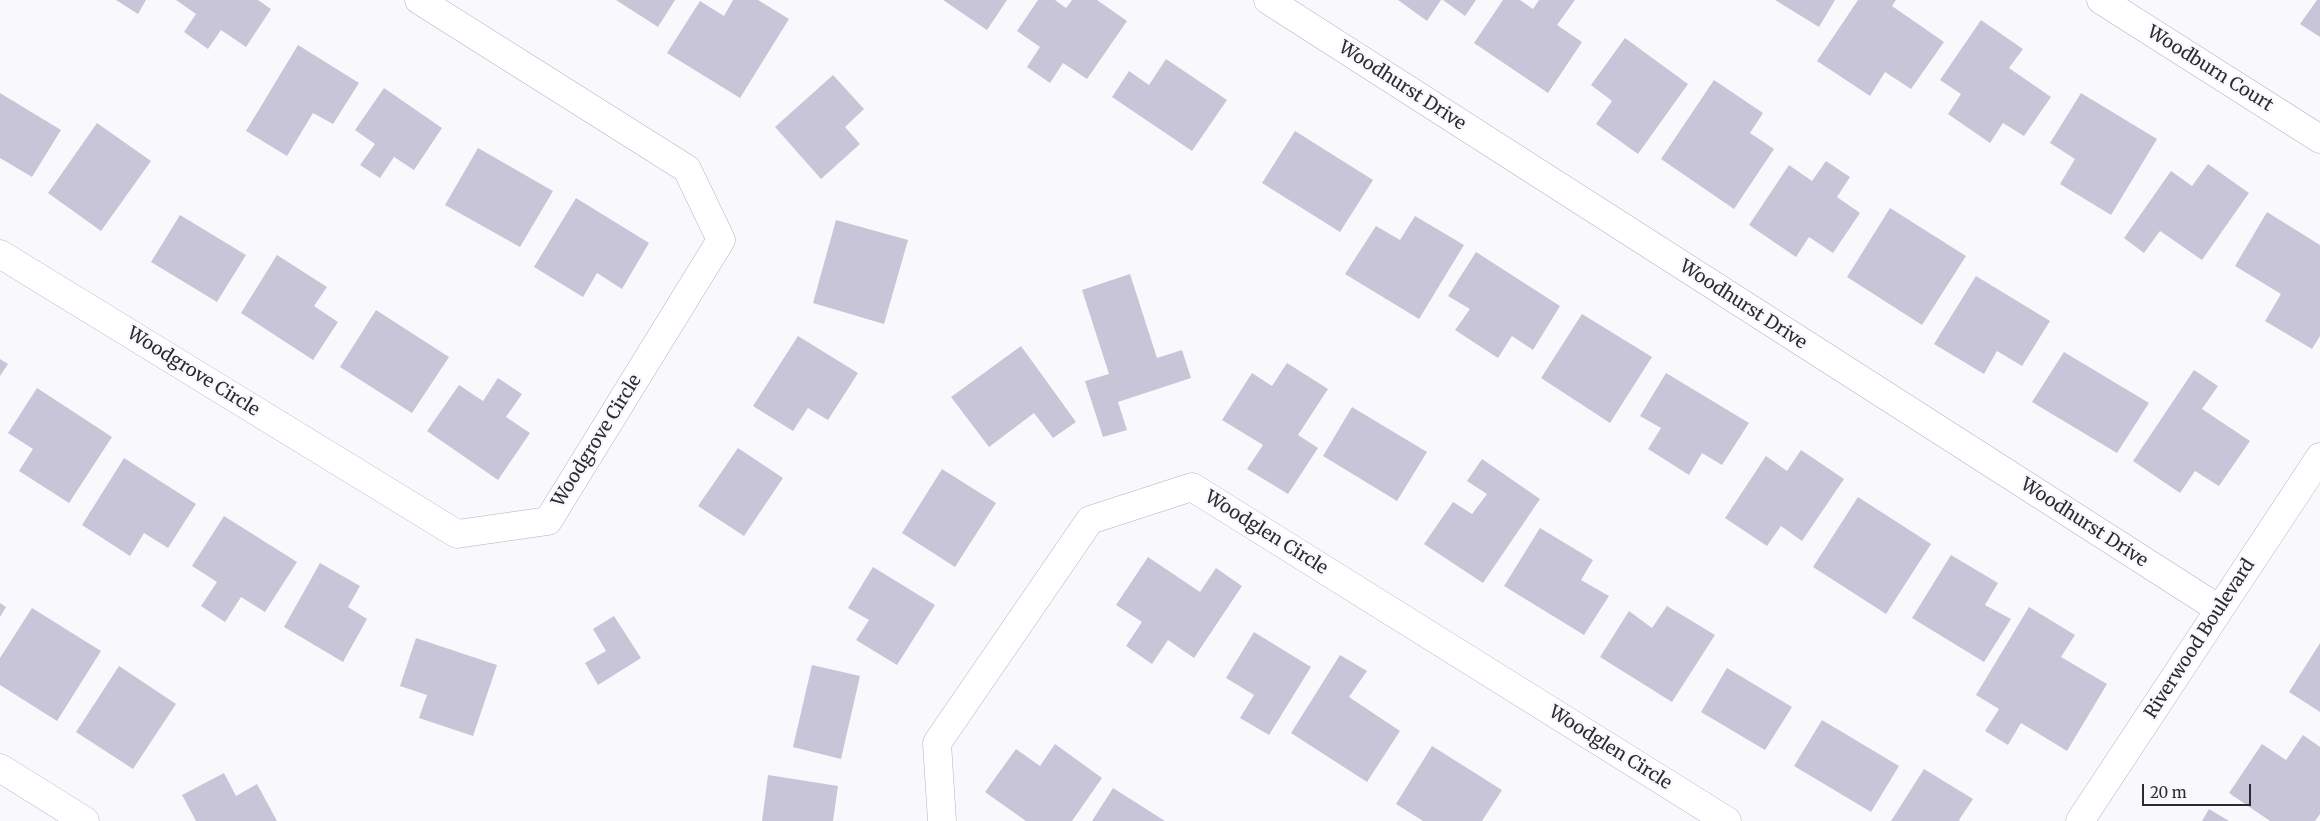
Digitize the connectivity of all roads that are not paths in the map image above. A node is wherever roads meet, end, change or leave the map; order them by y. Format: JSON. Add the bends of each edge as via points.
{"nodes":[{"id":1,"x":419,"y":0,"type":"edge"},
{"id":2,"x":1268,"y":0,"type":"edge"},
{"id":3,"x":2101,"y":0,"type":"edge"},
{"id":4,"x":2320,"y":139,"type":"edge"},
{"id":5,"x":0,"y":254,"type":"edge"},
{"id":6,"x":2320,"y":457,"type":"edge"},
{"id":7,"x":2218,"y":609,"type":"junction"},
{"id":8,"x":0,"y":768,"type":"edge"},
{"id":9,"x":85,"y":821,"type":"edge"},
{"id":10,"x":942,"y":821,"type":"edge"},
{"id":11,"x":1727,"y":821,"type":"edge"},
{"id":12,"x":2080,"y":821,"type":"edge"}],
"edges":[{"from":1,"to":5,"type":"street","name":"Woodgrove Circle","via":[[687,169],[721,240],[548,521],[457,534]]},
{"from":2,"to":7,"type":"street","name":"Woodhurst Drive"},
{"from":3,"to":4,"type":"street","name":"Woodburn Court"},
{"from":6,"to":7,"type":"street","name":"Riverwood Boulevard"},
{"from":7,"to":12,"type":"street","name":"Riverwood Boulevard"},
{"from":8,"to":9,"type":"street"},
{"from":10,"to":11,"type":"street","name":"Woodglen Circle","via":[[937,743],[1090,520],[1192,487]]}]}
